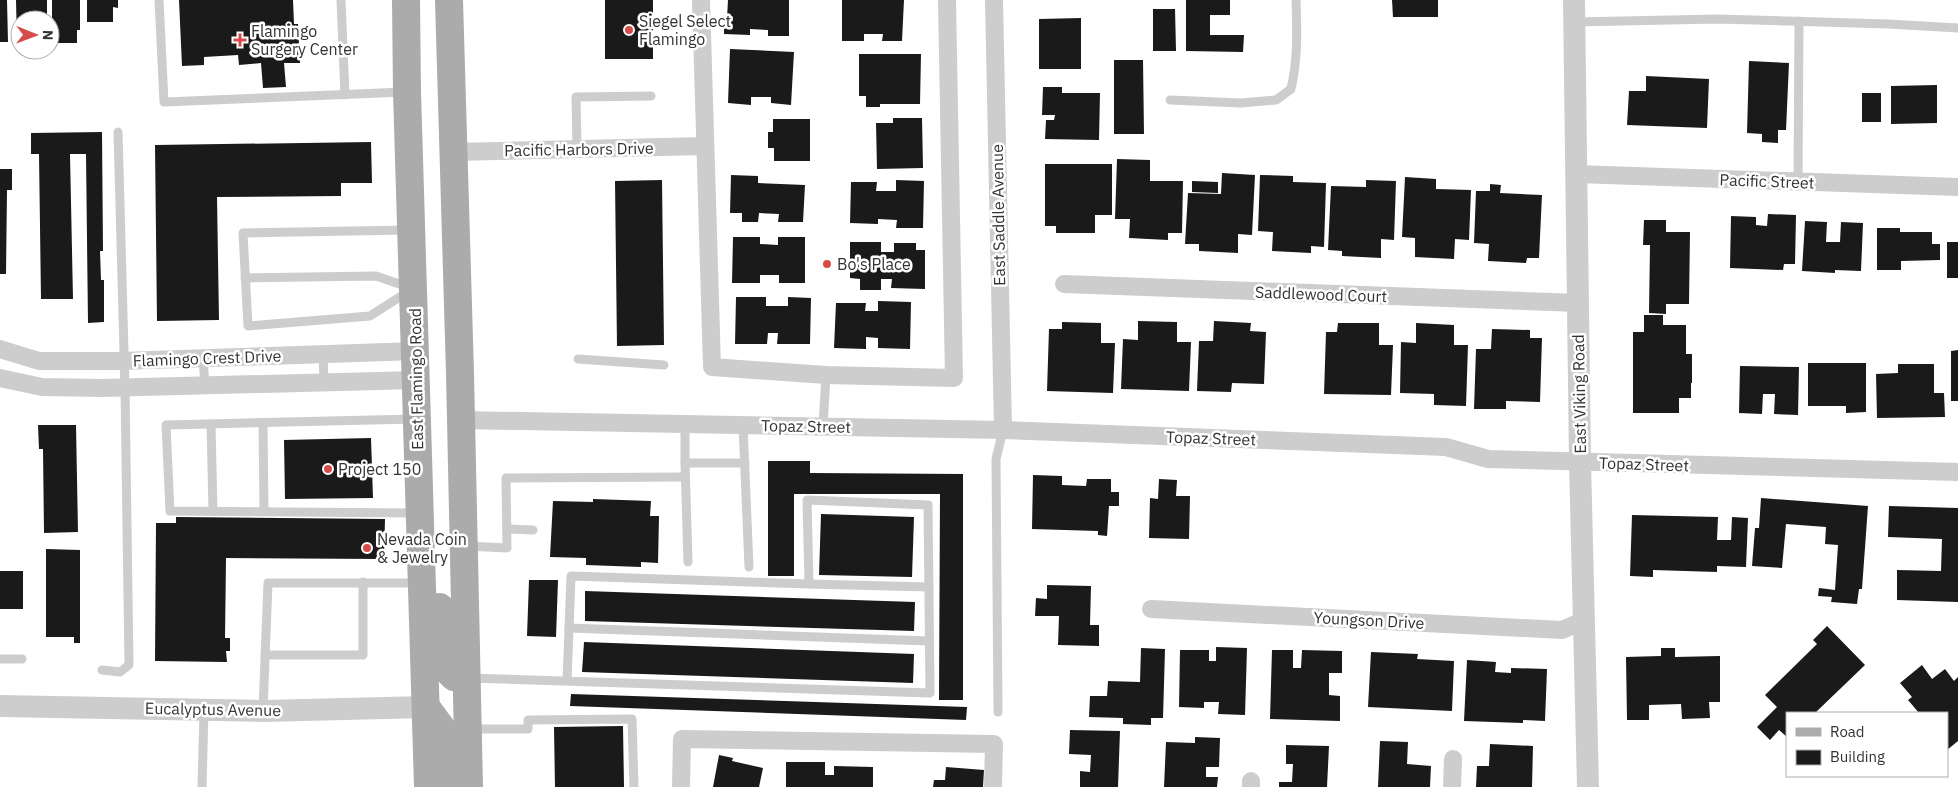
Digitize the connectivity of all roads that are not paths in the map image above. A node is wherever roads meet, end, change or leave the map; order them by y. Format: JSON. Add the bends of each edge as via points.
{"nodes":[{"id":1,"x":159,"y":0,"type":"edge"},
{"id":2,"x":341,"y":0,"type":"edge"},
{"id":3,"x":406,"y":0,"type":"edge"},
{"id":4,"x":701,"y":0,"type":"edge"},
{"id":5,"x":947,"y":0,"type":"edge"},
{"id":6,"x":994,"y":0,"type":"edge"},
{"id":7,"x":1296,"y":0,"type":"edge"},
{"id":8,"x":447,"y":2,"type":"edge"},
{"id":9,"x":1575,"y":11,"type":"edge"},
{"id":10,"x":1799,"y":21,"type":"junction"},
{"id":11,"x":1958,"y":28,"type":"edge"},
{"id":12,"x":407,"y":92,"type":"junction"},
{"id":13,"x":345,"y":95,"type":"junction"},
{"id":14,"x":651,"y":96,"type":"dead end"},
{"id":15,"x":1170,"y":100,"type":"dead end"},
{"id":16,"x":118,"y":132,"type":"dead end"},
{"id":17,"x":705,"y":146,"type":"junction"},
{"id":18,"x":577,"y":150,"type":"junction"},
{"id":19,"x":453,"y":152,"type":"junction"},
{"id":20,"x":1577,"y":174,"type":"junction"},
{"id":21,"x":1798,"y":182,"type":"junction"},
{"id":22,"x":1958,"y":187,"type":"edge"},
{"id":23,"x":412,"y":230,"type":"junction"},
{"id":24,"x":245,"y":278,"type":"junction"},
{"id":25,"x":1064,"y":284,"type":"dead end"},
{"id":26,"x":414,"y":289,"type":"junction"},
{"id":27,"x":1578,"y":303,"type":"junction"},
{"id":28,"x":0,"y":349,"type":"edge"},
{"id":29,"x":416,"y":351,"type":"junction"},
{"id":30,"x":323,"y":354,"type":"junction"},
{"id":31,"x":203,"y":358,"type":"junction"},
{"id":32,"x":578,"y":359,"type":"dead end"},
{"id":33,"x":124,"y":361,"type":"junction"},
{"id":34,"x":664,"y":365,"type":"dead end"},
{"id":35,"x":826,"y":374,"type":"junction"},
{"id":36,"x":0,"y":378,"type":"edge"},
{"id":37,"x":416,"y":380,"type":"junction"},
{"id":38,"x":324,"y":383,"type":"junction"},
{"id":39,"x":205,"y":386,"type":"junction"},
{"id":40,"x":125,"y":388,"type":"junction"},
{"id":41,"x":417,"y":419,"type":"junction"},
{"id":42,"x":462,"y":420,"type":"junction"},
{"id":43,"x":263,"y":423,"type":"junction"},
{"id":44,"x":211,"y":424,"type":"junction"},
{"id":45,"x":685,"y":424,"type":"junction"},
{"id":46,"x":744,"y":425,"type":"junction"},
{"id":47,"x":824,"y":426,"type":"junction"},
{"id":48,"x":1003,"y":430,"type":"junction"},
{"id":49,"x":1580,"y":462,"type":"junction"},
{"id":50,"x":685,"y":463,"type":"junction"},
{"id":51,"x":745,"y":463,"type":"junction"},
{"id":52,"x":1958,"y":472,"type":"edge"},
{"id":53,"x":685,"y":477,"type":"junction"},
{"id":54,"x":214,"y":511,"type":"junction"},
{"id":55,"x":264,"y":511,"type":"junction"},
{"id":56,"x":420,"y":513,"type":"junction"},
{"id":57,"x":507,"y":530,"type":"junction"},
{"id":58,"x":533,"y":530,"type":"dead end"},
{"id":59,"x":464,"y":546,"type":"junction"},
{"id":60,"x":688,"y":562,"type":"dead end"},
{"id":61,"x":749,"y":567,"type":"dead end"},
{"id":62,"x":363,"y":582,"type":"junction"},
{"id":63,"x":422,"y":583,"type":"junction"},
{"id":64,"x":809,"y":584,"type":"junction"},
{"id":65,"x":929,"y":587,"type":"junction"},
{"id":66,"x":1151,"y":609,"type":"dead end"},
{"id":67,"x":1585,"y":620,"type":"junction"},
{"id":68,"x":569,"y":628,"type":"junction"},
{"id":69,"x":930,"y":641,"type":"junction"},
{"id":70,"x":265,"y":655,"type":"junction"},
{"id":71,"x":0,"y":659,"type":"edge"},
{"id":72,"x":22,"y":659,"type":"dead end"},
{"id":73,"x":102,"y":670,"type":"dead end"},
{"id":74,"x":466,"y":678,"type":"junction"},
{"id":75,"x":568,"y":681,"type":"junction"},
{"id":76,"x":0,"y":706,"type":"edge"},
{"id":77,"x":426,"y":707,"type":"junction"},
{"id":78,"x":204,"y":710,"type":"junction"},
{"id":79,"x":262,"y":711,"type":"junction"},
{"id":80,"x":998,"y":712,"type":"dead end"},
{"id":81,"x":468,"y":729,"type":"junction"},
{"id":82,"x":1452,"y":759,"type":"dead end"},
{"id":83,"x":202,"y":787,"type":"edge"},
{"id":84,"x":428,"y":787,"type":"edge"},
{"id":85,"x":449,"y":787,"type":"edge"},
{"id":86,"x":469,"y":787,"type":"edge"},
{"id":87,"x":634,"y":787,"type":"edge"},
{"id":88,"x":681,"y":787,"type":"edge"},
{"id":89,"x":993,"y":787,"type":"edge"},
{"id":90,"x":1452,"y":787,"type":"edge"},
{"id":91,"x":1588,"y":787,"type":"edge"}],
"edges":[{"from":1,"to":13,"type":"lane","via":[[164,102]]},
{"from":2,"to":13,"type":"lane"},
{"from":3,"to":12,"type":"main road","name":"East Flamingo Road"},
{"from":4,"to":17,"type":"street"},
{"from":5,"to":35,"type":"street","via":[[954,378]]},
{"from":6,"to":48,"type":"street","name":"East Saddle Avenue"},
{"from":7,"to":15,"type":"lane","via":[[1298,44],[1291,90],[1276,100]]},
{"from":8,"to":19,"type":"main road"},
{"from":9,"to":10,"type":"lane"},
{"from":9,"to":20,"type":"street","name":"East Viking Road"},
{"from":10,"to":11,"type":"lane"},
{"from":10,"to":21,"type":"lane"},
{"from":12,"to":13,"type":"lane"},
{"from":12,"to":23,"type":"main road","name":"East Flamingo Road"},
{"from":14,"to":18,"type":"lane","via":[[576,97]]},
{"from":16,"to":33,"type":"lane"},
{"from":17,"to":18,"type":"street","name":"Pacific Harbors Drive"},
{"from":17,"to":35,"type":"street","via":[[712,367]]},
{"from":18,"to":19,"type":"street","name":"Pacific Harbors Drive"},
{"from":19,"to":42,"type":"main road"},
{"from":20,"to":21,"type":"street","name":"Pacific Street"},
{"from":20,"to":27,"type":"street","name":"East Viking Road"},
{"from":21,"to":22,"type":"street","name":"Pacific Street"},
{"from":23,"to":24,"type":"lane","via":[[243,233]]},
{"from":23,"to":26,"type":"main road","name":"East Flamingo Road"},
{"from":24,"to":26,"type":"lane","via":[[376,276]]},
{"from":24,"to":26,"type":"lane","via":[[248,326],[370,316]]},
{"from":25,"to":27,"type":"street","name":"Saddlewood Court"},
{"from":26,"to":29,"type":"main road","name":"East Flamingo Road"},
{"from":27,"to":49,"type":"street","name":"East Viking Road"},
{"from":28,"to":33,"type":"street","name":"Flamingo Crest Drive","via":[[39,360]]},
{"from":29,"to":30,"type":"street","name":"Flamingo Crest Drive"},
{"from":29,"to":37,"type":"main road","name":"East Flamingo Road"},
{"from":30,"to":31,"type":"street","name":"Flamingo Crest Drive"},
{"from":30,"to":38,"type":"lane"},
{"from":31,"to":33,"type":"street","name":"Flamingo Crest Drive"},
{"from":31,"to":39,"type":"lane"},
{"from":32,"to":34,"type":"lane"},
{"from":33,"to":40,"type":"lane"},
{"from":35,"to":47,"type":"lane"},
{"from":36,"to":40,"type":"street","name":"Flamingo Crest Drive","via":[[42,387]]},
{"from":37,"to":38,"type":"street","name":"Flamingo Crest Drive"},
{"from":37,"to":41,"type":"main road","name":"East Flamingo Road"},
{"from":38,"to":39,"type":"street","name":"Flamingo Crest Drive"},
{"from":39,"to":40,"type":"street","name":"Flamingo Crest Drive"},
{"from":40,"to":73,"type":"lane","via":[[128,665],[120,672]]},
{"from":41,"to":43,"type":"lane"},
{"from":41,"to":56,"type":"main road","name":"East Flamingo Road"},
{"from":42,"to":45,"type":"street","name":"Topaz Street"},
{"from":42,"to":59,"type":"main road"},
{"from":43,"to":44,"type":"lane"},
{"from":43,"to":55,"type":"lane"},
{"from":44,"to":54,"type":"lane"},
{"from":44,"to":54,"type":"lane","via":[[166,425],[170,511]]},
{"from":45,"to":46,"type":"street","name":"Topaz Street"},
{"from":45,"to":50,"type":"lane"},
{"from":46,"to":47,"type":"street","name":"Topaz Street"},
{"from":46,"to":51,"type":"lane"},
{"from":47,"to":48,"type":"street","name":"Topaz Street"},
{"from":48,"to":49,"type":"street","name":"Topaz Street","via":[[1446,447],[1488,458]]},
{"from":48,"to":80,"type":"lane","via":[[996,459]]},
{"from":49,"to":52,"type":"street","name":"Topaz Street"},
{"from":49,"to":67,"type":"street","name":"East Viking Road"},
{"from":50,"to":51,"type":"lane"},
{"from":50,"to":53,"type":"lane"},
{"from":51,"to":61,"type":"lane"},
{"from":53,"to":57,"type":"lane","via":[[506,478]]},
{"from":53,"to":60,"type":"lane"},
{"from":54,"to":55,"type":"lane"},
{"from":55,"to":56,"type":"lane"},
{"from":56,"to":63,"type":"main road","name":"East Flamingo Road"},
{"from":56,"to":74,"type":"main road","via":[[427,518],[433,531],[446,665],[454,677]]},
{"from":57,"to":58,"type":"lane"},
{"from":57,"to":59,"type":"lane","via":[[507,548]]},
{"from":59,"to":74,"type":"main road"},
{"from":62,"to":63,"type":"lane"},
{"from":62,"to":70,"type":"lane","via":[[268,583]]},
{"from":62,"to":70,"type":"lane","via":[[363,655]]},
{"from":63,"to":77,"type":"main road","name":"East Flamingo Road"},
{"from":64,"to":65,"type":"lane"},
{"from":64,"to":65,"type":"lane","via":[[807,500],[928,505]]},
{"from":64,"to":68,"type":"lane","via":[[571,576]]},
{"from":65,"to":69,"type":"lane"},
{"from":66,"to":67,"type":"street","name":"Youngson Drive","via":[[1562,630]]},
{"from":67,"to":91,"type":"street","name":"East Viking Road"},
{"from":68,"to":69,"type":"lane"},
{"from":68,"to":75,"type":"lane"},
{"from":69,"to":75,"type":"lane","via":[[930,692]]},
{"from":70,"to":79,"type":"lane"},
{"from":71,"to":72,"type":"lane"},
{"from":74,"to":75,"type":"lane"},
{"from":74,"to":81,"type":"main road"},
{"from":76,"to":78,"type":"street","name":"Eucalyptus Avenue"},
{"from":77,"to":79,"type":"street","name":"Eucalyptus Avenue"},
{"from":77,"to":84,"type":"main road","name":"East Flamingo Road"},
{"from":77,"to":85,"type":"main road","via":[[444,731]]},
{"from":78,"to":79,"type":"street","name":"Eucalyptus Avenue"},
{"from":78,"to":83,"type":"lane"},
{"from":81,"to":86,"type":"main road"},
{"from":81,"to":87,"type":"lane","via":[[528,729],[528,720],[632,719]]},
{"from":82,"to":90,"type":"street"},
{"from":88,"to":89,"type":"street","via":[[682,739],[994,744]]}]}
